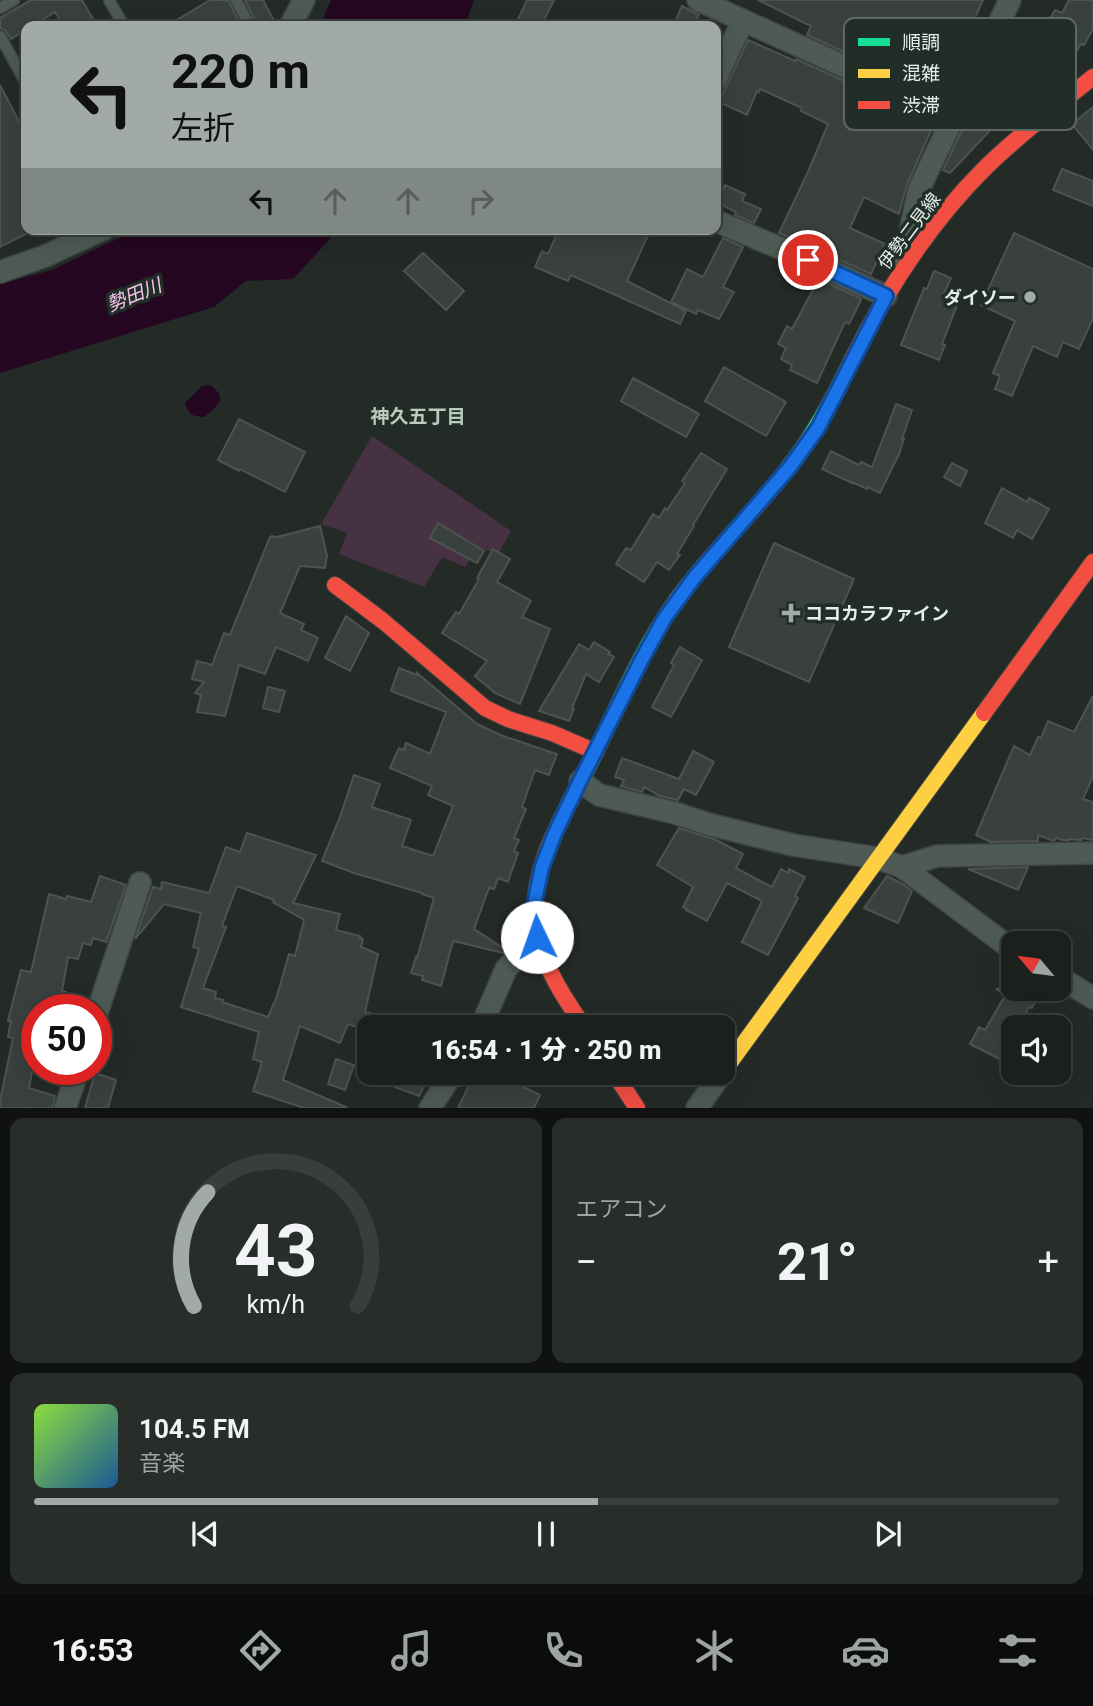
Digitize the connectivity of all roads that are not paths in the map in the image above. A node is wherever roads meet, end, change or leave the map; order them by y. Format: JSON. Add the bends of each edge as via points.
{"nodes":[{"id":1,"x":14,"y":0,"type":"edge"},
{"id":2,"x":109,"y":0,"type":"edge"},
{"id":3,"x":236,"y":0,"type":"edge"},
{"id":4,"x":304,"y":0,"type":"edge"},
{"id":5,"x":698,"y":0,"type":"edge"},
{"id":6,"x":1010,"y":0,"type":"edge"},
{"id":7,"x":0,"y":8,"type":"edge"},
{"id":8,"x":1001,"y":18,"type":"edge"},
{"id":9,"x":121,"y":21,"type":"edge"},
{"id":10,"x":247,"y":21,"type":"edge"},
{"id":11,"x":293,"y":21,"type":"edge"},
{"id":12,"x":744,"y":22,"type":"junction"},
{"id":13,"x":0,"y":36,"type":"edge"},
{"id":14,"x":844,"y":67,"type":"edge"},
{"id":15,"x":721,"y":68,"type":"edge"},
{"id":16,"x":21,"y":74,"type":"edge"},
{"id":17,"x":1093,"y":77,"type":"edge"},
{"id":18,"x":1076,"y":91,"type":"edge"},
{"id":19,"x":947,"y":130,"type":"edge"},
{"id":20,"x":1026,"y":130,"type":"edge"},
{"id":21,"x":721,"y":223,"type":"edge"},
{"id":22,"x":91,"y":235,"type":"edge"},
{"id":23,"x":902,"y":269,"type":"junction"},
{"id":24,"x":1,"y":270,"type":"edge"},
{"id":25,"x":886,"y":296,"type":"junction"},
{"id":26,"x":1093,"y":562,"type":"edge"},
{"id":27,"x":334,"y":585,"type":"dead end"},
{"id":28,"x":596,"y":752,"type":"junction"},
{"id":29,"x":580,"y":781,"type":"junction"},
{"id":30,"x":1093,"y":853,"type":"edge"},
{"id":31,"x":877,"y":858,"type":"junction"},
{"id":32,"x":902,"y":867,"type":"junction"},
{"id":33,"x":140,"y":883,"type":"dead end"},
{"id":34,"x":537,"y":937,"type":"junction"},
{"id":35,"x":1001,"y":941,"type":"edge"},
{"id":36,"x":1071,"y":984,"type":"edge"},
{"id":37,"x":103,"y":994,"type":"edge"},
{"id":38,"x":1093,"y":998,"type":"edge"},
{"id":39,"x":486,"y":1015,"type":"edge"},
{"id":40,"x":576,"y":1015,"type":"edge"},
{"id":41,"x":735,"y":1054,"type":"edge"},
{"id":42,"x":73,"y":1085,"type":"edge"},
{"id":43,"x":445,"y":1085,"type":"edge"},
{"id":44,"x":622,"y":1085,"type":"edge"},
{"id":45,"x":713,"y":1085,"type":"edge"},
{"id":46,"x":65,"y":1108,"type":"edge"},
{"id":47,"x":430,"y":1108,"type":"edge"},
{"id":48,"x":637,"y":1108,"type":"edge"},
{"id":49,"x":697,"y":1108,"type":"edge"}],
"edges":[{"from":1,"to":7,"type":"lane"},
{"from":2,"to":9,"type":"lane"},
{"from":3,"to":10,"type":"lane"},
{"from":4,"to":11,"type":"street"},
{"from":5,"to":12,"type":"street"},
{"from":6,"to":8,"type":"street"},
{"from":12,"to":14,"type":"street"},
{"from":12,"to":15,"type":"street"},
{"from":13,"to":16,"type":"lane"},
{"from":17,"to":18,"type":"main road","name":"伊勢二見線"},
{"from":19,"to":23,"type":"street","via":[[919,189]]},
{"from":20,"to":23,"type":"main road","name":"伊勢二見線","via":[[931,227]]},
{"from":21,"to":25,"type":"street"},
{"from":22,"to":24,"type":"street"},
{"from":23,"to":25,"type":"main road","name":"伊勢二見線"},
{"from":25,"to":28,"type":"main road","name":"伊勢二見線","via":[[818,428],[664,619]]},
{"from":26,"to":31,"type":"main road"},
{"from":27,"to":28,"type":"main road","via":[[485,708]]},
{"from":28,"to":29,"type":"main road","name":"伊勢二見線"},
{"from":29,"to":31,"type":"street","via":[[599,795],[733,831]]},
{"from":29,"to":34,"type":"main road","name":"伊勢二見線","via":[[542,867],[535,900]]},
{"from":30,"to":32,"type":"street","via":[[937,856]]},
{"from":31,"to":32,"type":"street"},
{"from":31,"to":41,"type":"main road"},
{"from":32,"to":35,"type":"street"},
{"from":33,"to":37,"type":"street"},
{"from":34,"to":39,"type":"street","via":[[506,969]]},
{"from":34,"to":40,"type":"main road","name":"伊勢二見線","via":[[548,967]]},
{"from":36,"to":38,"type":"street"},
{"from":42,"to":46,"type":"street"},
{"from":43,"to":47,"type":"street"},
{"from":44,"to":48,"type":"main road"},
{"from":45,"to":49,"type":"street"}]}
